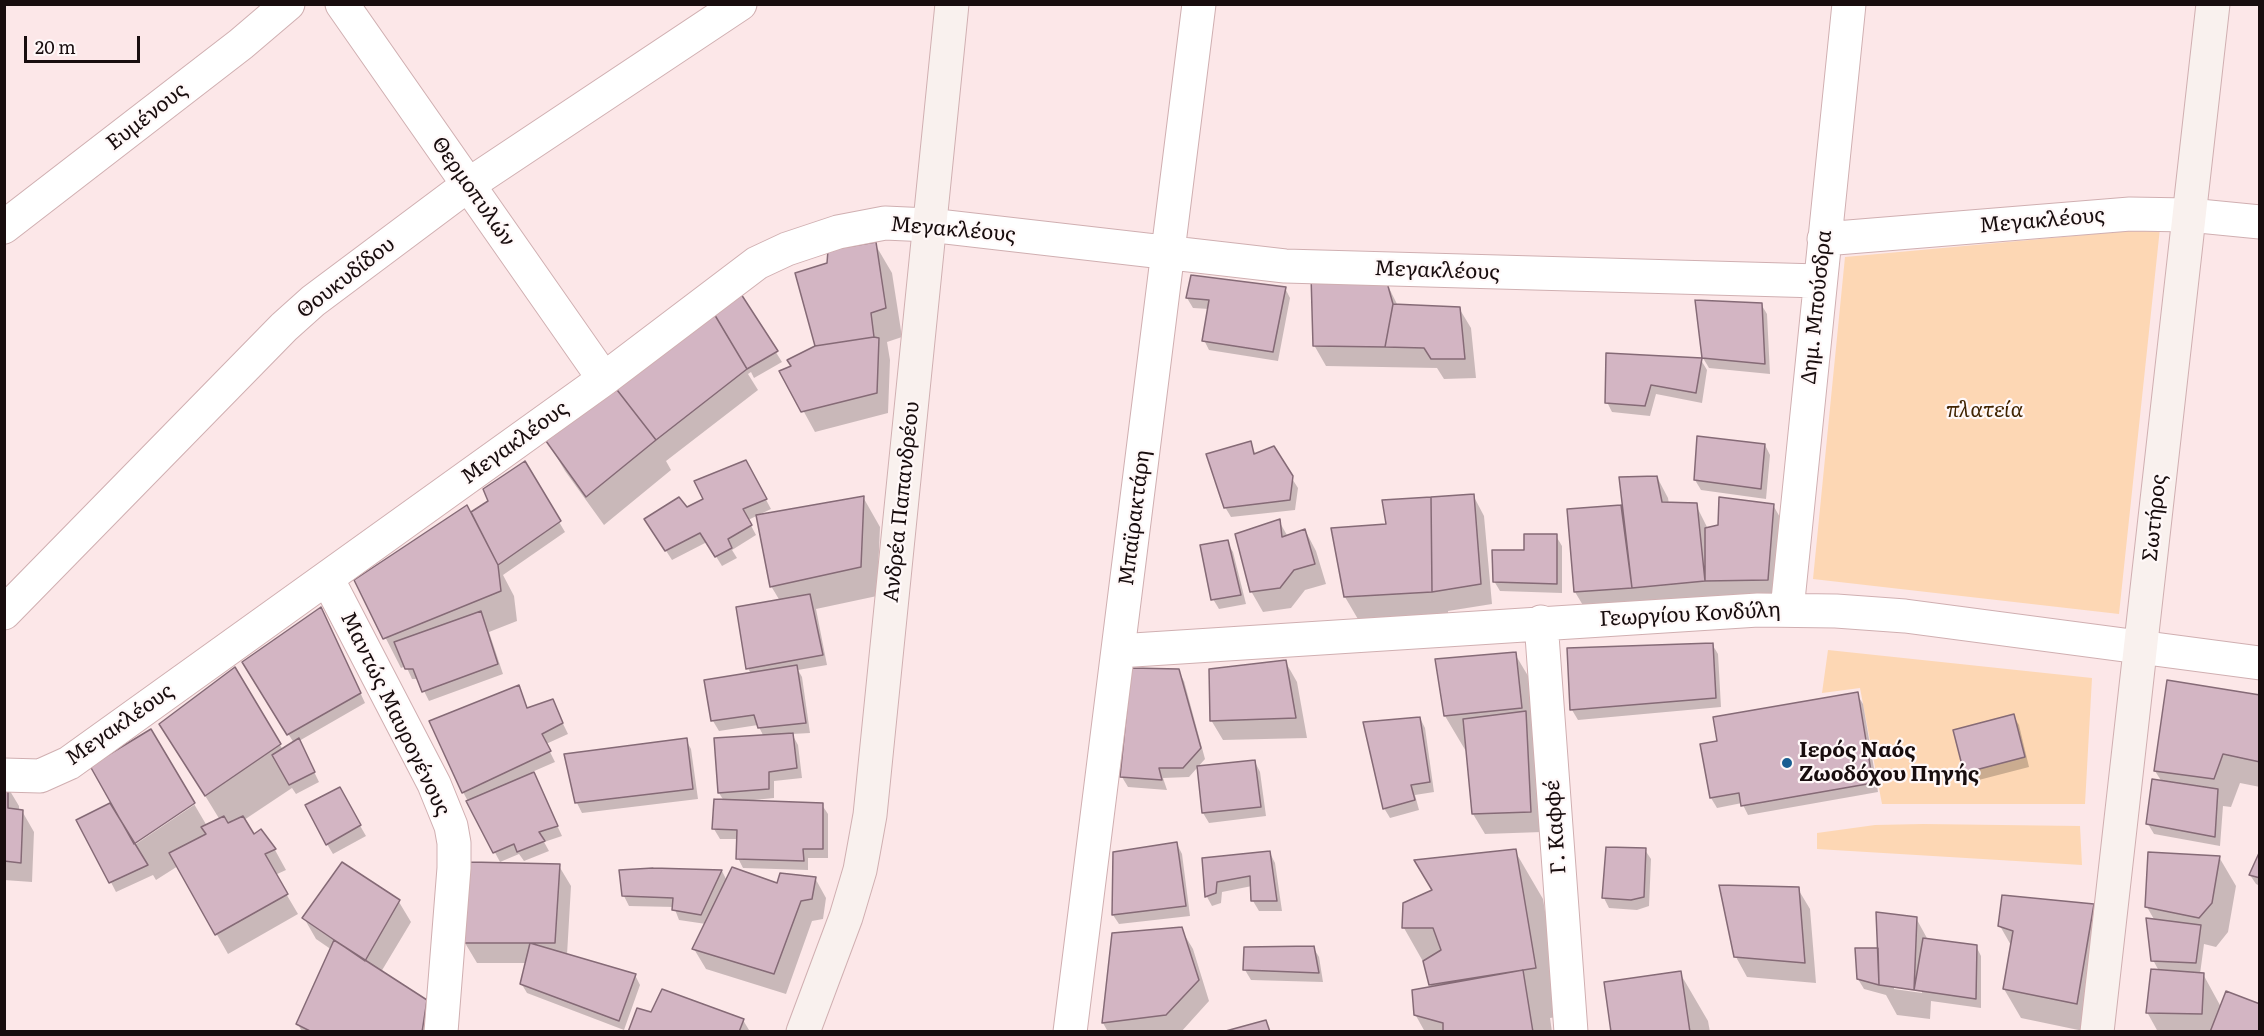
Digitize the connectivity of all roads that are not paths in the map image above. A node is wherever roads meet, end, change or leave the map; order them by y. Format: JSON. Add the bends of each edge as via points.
{"nodes":[{"id":1,"x":288,"y":4,"type":"edge"},
{"id":2,"x":342,"y":4,"type":"edge"},
{"id":3,"x":740,"y":4,"type":"edge"},
{"id":4,"x":952,"y":4,"type":"edge"},
{"id":5,"x":1199,"y":4,"type":"edge"},
{"id":6,"x":1849,"y":4,"type":"edge"},
{"id":7,"x":2213,"y":4,"type":"edge"},
{"id":8,"x":468,"y":185,"type":"junction"},
{"id":9,"x":2189,"y":215,"type":"junction"},
{"id":10,"x":2259,"y":222,"type":"edge"},
{"id":11,"x":929,"y":225,"type":"junction"},
{"id":12,"x":4,"y":227,"type":"edge"},
{"id":13,"x":1824,"y":239,"type":"junction"},
{"id":14,"x":1169,"y":254,"type":"junction"},
{"id":15,"x":1819,"y":280,"type":"junction"},
{"id":16,"x":604,"y":379,"type":"junction"},
{"id":17,"x":327,"y":578,"type":"junction"},
{"id":18,"x":1787,"y":610,"type":"junction"},
{"id":19,"x":4,"y":613,"type":"edge"},
{"id":20,"x":1541,"y":622,"type":"junction"},
{"id":21,"x":2140,"y":647,"type":"junction"},
{"id":22,"x":1118,"y":651,"type":"junction"},
{"id":23,"x":2259,"y":663,"type":"edge"},
{"id":24,"x":4,"y":775,"type":"edge"},
{"id":25,"x":441,"y":1032,"type":"edge"},
{"id":26,"x":803,"y":1032,"type":"edge"},
{"id":27,"x":1070,"y":1032,"type":"edge"},
{"id":28,"x":1571,"y":1032,"type":"edge"},
{"id":29,"x":2097,"y":1032,"type":"edge"}],
"edges":[{"from":1,"to":12,"type":"street","name":"Ευμένους","via":[[249,39]]},
{"from":2,"to":8,"type":"street","name":"Θερμοπυλών"},
{"from":3,"to":8,"type":"street","name":"Θουκυδίδου"},
{"from":4,"to":11,"type":"main road","name":"Ανδρέα Παπανδρέου"},
{"from":5,"to":14,"type":"street","name":"Μπαϊρακτάρη"},
{"from":6,"to":13,"type":"street","name":"Δημ. Μπούσδρα"},
{"from":7,"to":9,"type":"main road","name":"Σωτήρος"},
{"from":8,"to":16,"type":"street","name":"Θερμοπυλών"},
{"from":8,"to":19,"type":"street","name":"Θουκυδίδου","via":[[284,327]]},
{"from":9,"to":10,"type":"street","name":"Μεγακλέους"},
{"from":9,"to":13,"type":"street","name":"Μεγακλέους","via":[[2086,216]]},
{"from":9,"to":21,"type":"main road","name":"Σωτήρος"},
{"from":11,"to":14,"type":"street","name":"Μεγακλέους"},
{"from":11,"to":16,"type":"street","name":"Μεγακλέους","via":[[885,223],[853,228],[773,255]]},
{"from":11,"to":26,"type":"main road","name":"Ανδρέα Παπανδρέου","via":[[870,815],[860,870]]},
{"from":13,"to":15,"type":"street","name":"Δημ. Μπούσδρα"},
{"from":14,"to":15,"type":"street","name":"Μεγακλέους","via":[[1286,266]]},
{"from":14,"to":22,"type":"street","name":"Μπαϊρακτάρη"},
{"from":15,"to":18,"type":"street","name":"Δημ. Μπούσδρα"},
{"from":16,"to":17,"type":"street","name":"Μεγακλέους"},
{"from":17,"to":24,"type":"street","name":"Μεγακλέους","via":[[69,763],[40,776]]},
{"from":17,"to":25,"type":"street","name":"Μαντώς Μαυρογένους","via":[[434,784],[451,826],[454,868]]},
{"from":18,"to":20,"type":"street","name":"Γεωργίου Κονδύλη"},
{"from":18,"to":21,"type":"street","name":"Γεωργίου Κονδύλη","via":[[1905,616]]},
{"from":20,"to":22,"type":"street","name":"Γεωργίου Κονδύλη"},
{"from":20,"to":28,"type":"street","name":"Γ. Καφφέ"},
{"from":21,"to":23,"type":"street","name":"Γεωργίου Κονδύλη"},
{"from":21,"to":29,"type":"main road","name":"Σωτήρος"},
{"from":22,"to":27,"type":"street","name":"Μπαϊρακτάρη"}]}
